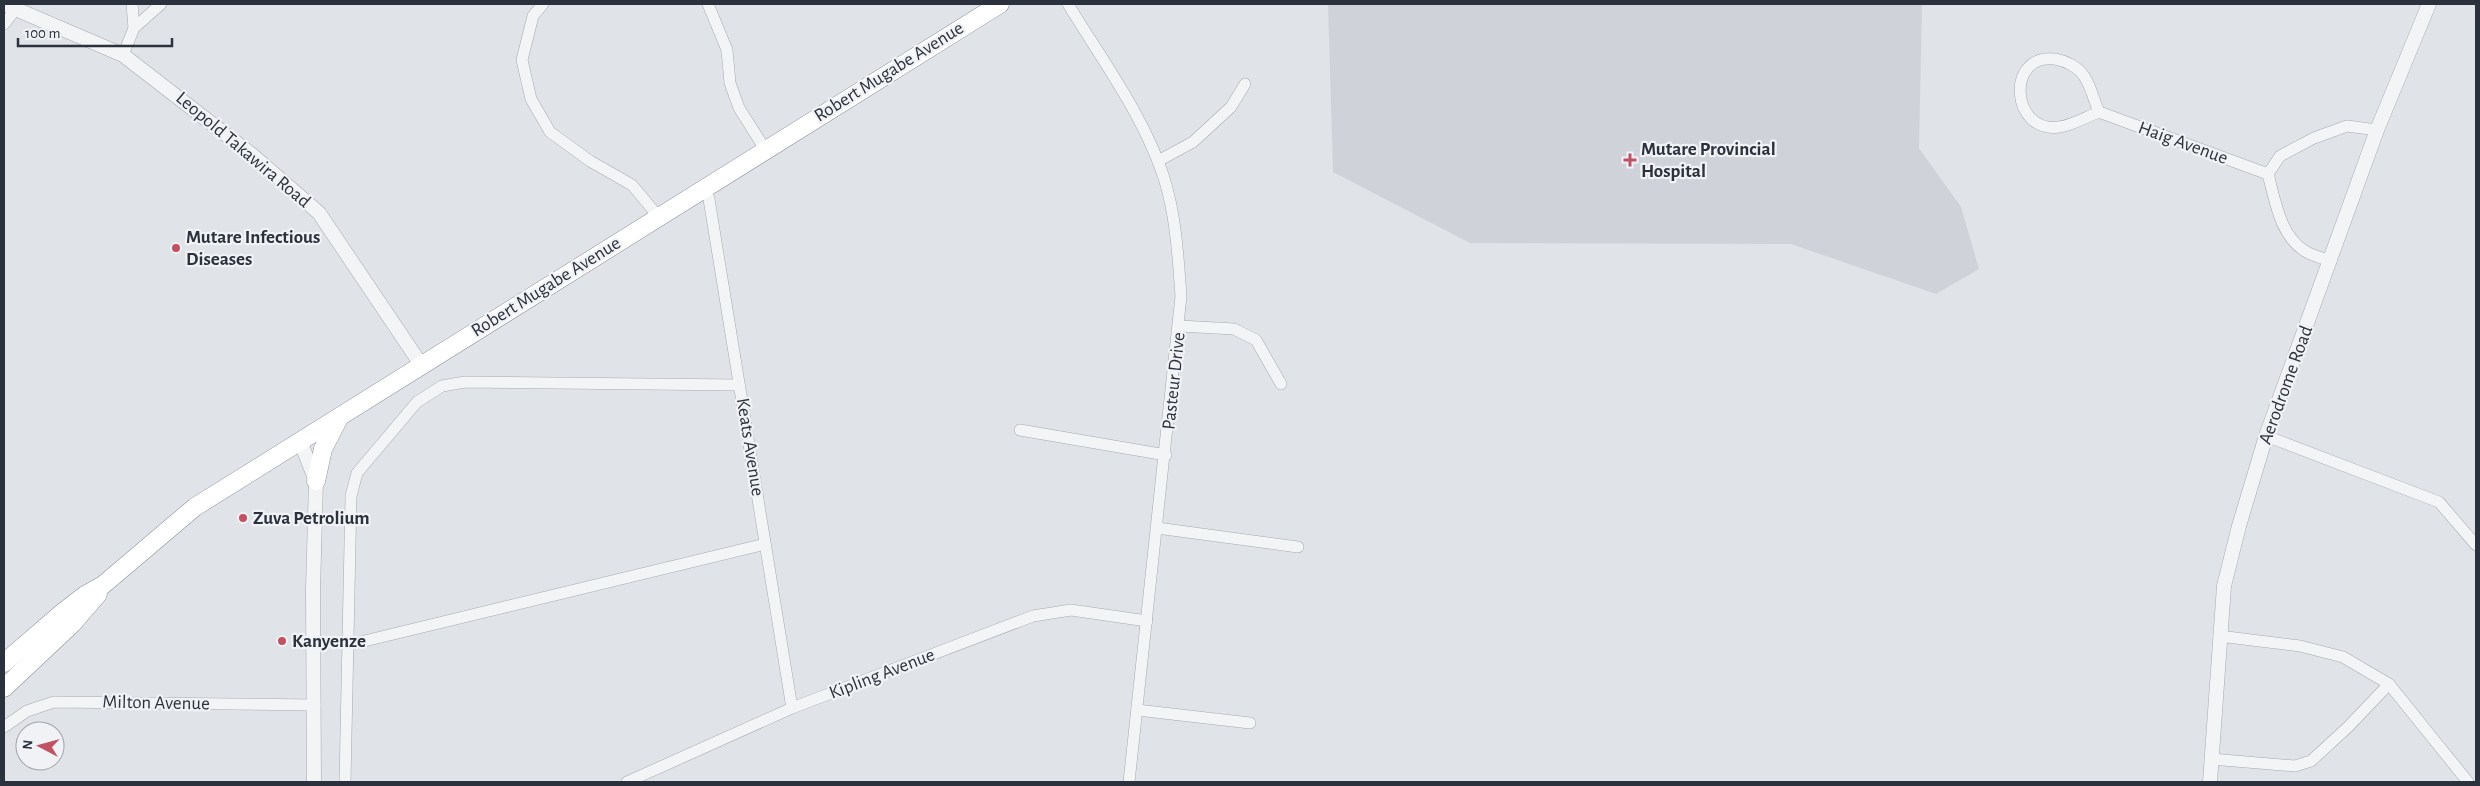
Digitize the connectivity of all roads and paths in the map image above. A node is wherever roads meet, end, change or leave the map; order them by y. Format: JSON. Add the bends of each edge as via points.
{"nodes":[{"id":1,"x":132,"y":4,"type":"edge"},
{"id":2,"x":161,"y":4,"type":"edge"},
{"id":3,"x":543,"y":4,"type":"edge"},
{"id":4,"x":708,"y":4,"type":"edge"},
{"id":5,"x":1000,"y":4,"type":"edge"},
{"id":6,"x":1068,"y":4,"type":"edge"},
{"id":7,"x":2429,"y":4,"type":"edge"},
{"id":8,"x":10,"y":7,"type":"edge"},
{"id":9,"x":4,"y":24,"type":"edge"},
{"id":10,"x":134,"y":28,"type":"junction"},
{"id":11,"x":124,"y":55,"type":"junction"},
{"id":12,"x":1245,"y":84,"type":"dead end"},
{"id":13,"x":2099,"y":112,"type":"junction"},
{"id":14,"x":2377,"y":130,"type":"junction"},
{"id":15,"x":765,"y":149,"type":"junction"},
{"id":16,"x":1158,"y":161,"type":"junction"},
{"id":17,"x":2268,"y":174,"type":"junction"},
{"id":18,"x":705,"y":187,"type":"junction"},
{"id":19,"x":658,"y":216,"type":"junction"},
{"id":20,"x":2331,"y":260,"type":"junction"},
{"id":21,"x":1180,"y":326,"type":"junction"},
{"id":22,"x":422,"y":366,"type":"junction"},
{"id":23,"x":1281,"y":384,"type":"dead end"},
{"id":24,"x":739,"y":385,"type":"junction"},
{"id":25,"x":340,"y":418,"type":"junction"},
{"id":26,"x":1020,"y":430,"type":"dead end"},
{"id":27,"x":2266,"y":436,"type":"junction"},
{"id":28,"x":300,"y":441,"type":"junction"},
{"id":29,"x":1166,"y":455,"type":"junction"},
{"id":30,"x":316,"y":481,"type":"junction"},
{"id":31,"x":1158,"y":528,"type":"junction"},
{"id":32,"x":765,"y":544,"type":"junction"},
{"id":33,"x":2476,"y":545,"type":"edge"},
{"id":34,"x":1298,"y":547,"type":"dead end"},
{"id":35,"x":103,"y":585,"type":"junction"},
{"id":36,"x":1147,"y":621,"type":"junction"},
{"id":37,"x":2219,"y":636,"type":"junction"},
{"id":38,"x":348,"y":645,"type":"junction"},
{"id":39,"x":4,"y":663,"type":"edge"},
{"id":40,"x":2389,"y":684,"type":"junction"},
{"id":41,"x":4,"y":688,"type":"edge"},
{"id":42,"x":315,"y":705,"type":"junction"},
{"id":43,"x":792,"y":708,"type":"junction"},
{"id":44,"x":1138,"y":710,"type":"junction"},
{"id":45,"x":1250,"y":724,"type":"dead end"},
{"id":46,"x":4,"y":727,"type":"edge"},
{"id":47,"x":2211,"y":758,"type":"junction"},
{"id":48,"x":314,"y":782,"type":"edge"},
{"id":49,"x":345,"y":782,"type":"edge"},
{"id":50,"x":628,"y":782,"type":"edge"},
{"id":51,"x":1130,"y":782,"type":"edge"},
{"id":52,"x":2210,"y":782,"type":"edge"},
{"id":53,"x":2468,"y":782,"type":"edge"}],
"edges":[{"from":1,"to":10,"type":"street"},
{"from":2,"to":10,"type":"street"},
{"from":3,"to":19,"type":"street","via":[[533,16],[522,60],[531,99],[550,132],[590,161],[632,185]]},
{"from":4,"to":15,"type":"street","via":[[727,50],[730,83],[739,108]]},
{"from":5,"to":15,"type":"highway","name":"Robert Mugabe Avenue"},
{"from":6,"to":16,"type":"street","name":"Pasteur Drive","via":[[1144,130]]},
{"from":7,"to":14,"type":"street","name":"Aerodrome Road"},
{"from":8,"to":9,"type":"street"},
{"from":8,"to":11,"type":"street","name":"Leopold Takawira Road"},
{"from":10,"to":11,"type":"street"},
{"from":11,"to":22,"type":"street","name":"Leopold Takawira Road","via":[[251,154],[319,213]]},
{"from":12,"to":16,"type":"street","via":[[1230,107],[1193,142]]},
{"from":13,"to":13,"type":"street","via":[[2058,127],[2045,126],[2029,118],[2020,103],[2020,84],[2026,70],[2037,61],[2066,61],[2084,76]]},
{"from":13,"to":17,"type":"street","name":"Haig Avenue"},
{"from":14,"to":17,"type":"street","via":[[2347,126],[2314,138],[2280,156]]},
{"from":14,"to":20,"type":"street","name":"Aerodrome Road"},
{"from":15,"to":18,"type":"highway","name":"Robert Mugabe Avenue"},
{"from":16,"to":21,"type":"street","name":"Pasteur Drive","via":[[1176,231]]},
{"from":17,"to":20,"type":"street","via":[[2281,222],[2292,239],[2305,252]]},
{"from":18,"to":19,"type":"highway","name":"Robert Mugabe Avenue"},
{"from":18,"to":24,"type":"street","name":"Keats Avenue"},
{"from":19,"to":22,"type":"highway","name":"Robert Mugabe Avenue"},
{"from":20,"to":27,"type":"street","name":"Aerodrome Road"},
{"from":21,"to":23,"type":"street","via":[[1234,329],[1256,340]]},
{"from":21,"to":29,"type":"street","name":"Pasteur Drive"},
{"from":22,"to":25,"type":"highway","name":"Robert Mugabe Avenue"},
{"from":24,"to":32,"type":"street","name":"Keats Avenue"},
{"from":24,"to":38,"type":"street","via":[[465,382],[442,386],[417,402],[357,473],[351,496]]},
{"from":25,"to":28,"type":"highway","name":"Robert Mugabe Avenue"},
{"from":25,"to":30,"type":"highway","via":[[323,449]]},
{"from":26,"to":29,"type":"street"},
{"from":27,"to":33,"type":"street","via":[[2439,502]]},
{"from":27,"to":37,"type":"street","name":"Aerodrome Road","via":[[2224,586]]},
{"from":28,"to":30,"type":"street"},
{"from":28,"to":35,"type":"highway","name":"Robert Mugabe Avenue","via":[[195,507]]},
{"from":29,"to":31,"type":"street","name":"Pasteur Drive"},
{"from":30,"to":42,"type":"street","via":[[313,590]]},
{"from":31,"to":34,"type":"street"},
{"from":31,"to":36,"type":"street","name":"Pasteur Drive"},
{"from":32,"to":38,"type":"street"},
{"from":32,"to":43,"type":"street","name":"Keats Avenue"},
{"from":35,"to":39,"type":"highway","via":[[63,612]]},
{"from":35,"to":41,"type":"highway","via":[[93,602],[72,624]]},
{"from":36,"to":43,"type":"street","name":"Kipling Avenue","via":[[1071,610],[1033,616]]},
{"from":36,"to":44,"type":"street","name":"Pasteur Drive"},
{"from":37,"to":40,"type":"street","via":[[2300,646],[2343,657]]},
{"from":37,"to":47,"type":"street","name":"Aerodrome Road"},
{"from":38,"to":49,"type":"street"},
{"from":40,"to":47,"type":"street","via":[[2311,761],[2295,766]]},
{"from":40,"to":53,"type":"street"},
{"from":42,"to":46,"type":"street","name":"Milton Avenue","via":[[54,702],[27,711]]},
{"from":42,"to":48,"type":"street"},
{"from":43,"to":50,"type":"street","name":"Kipling Avenue"},
{"from":44,"to":45,"type":"street"},
{"from":44,"to":51,"type":"street","name":"Pasteur Drive"},
{"from":47,"to":52,"type":"street","name":"Aerodrome Road"}]}
